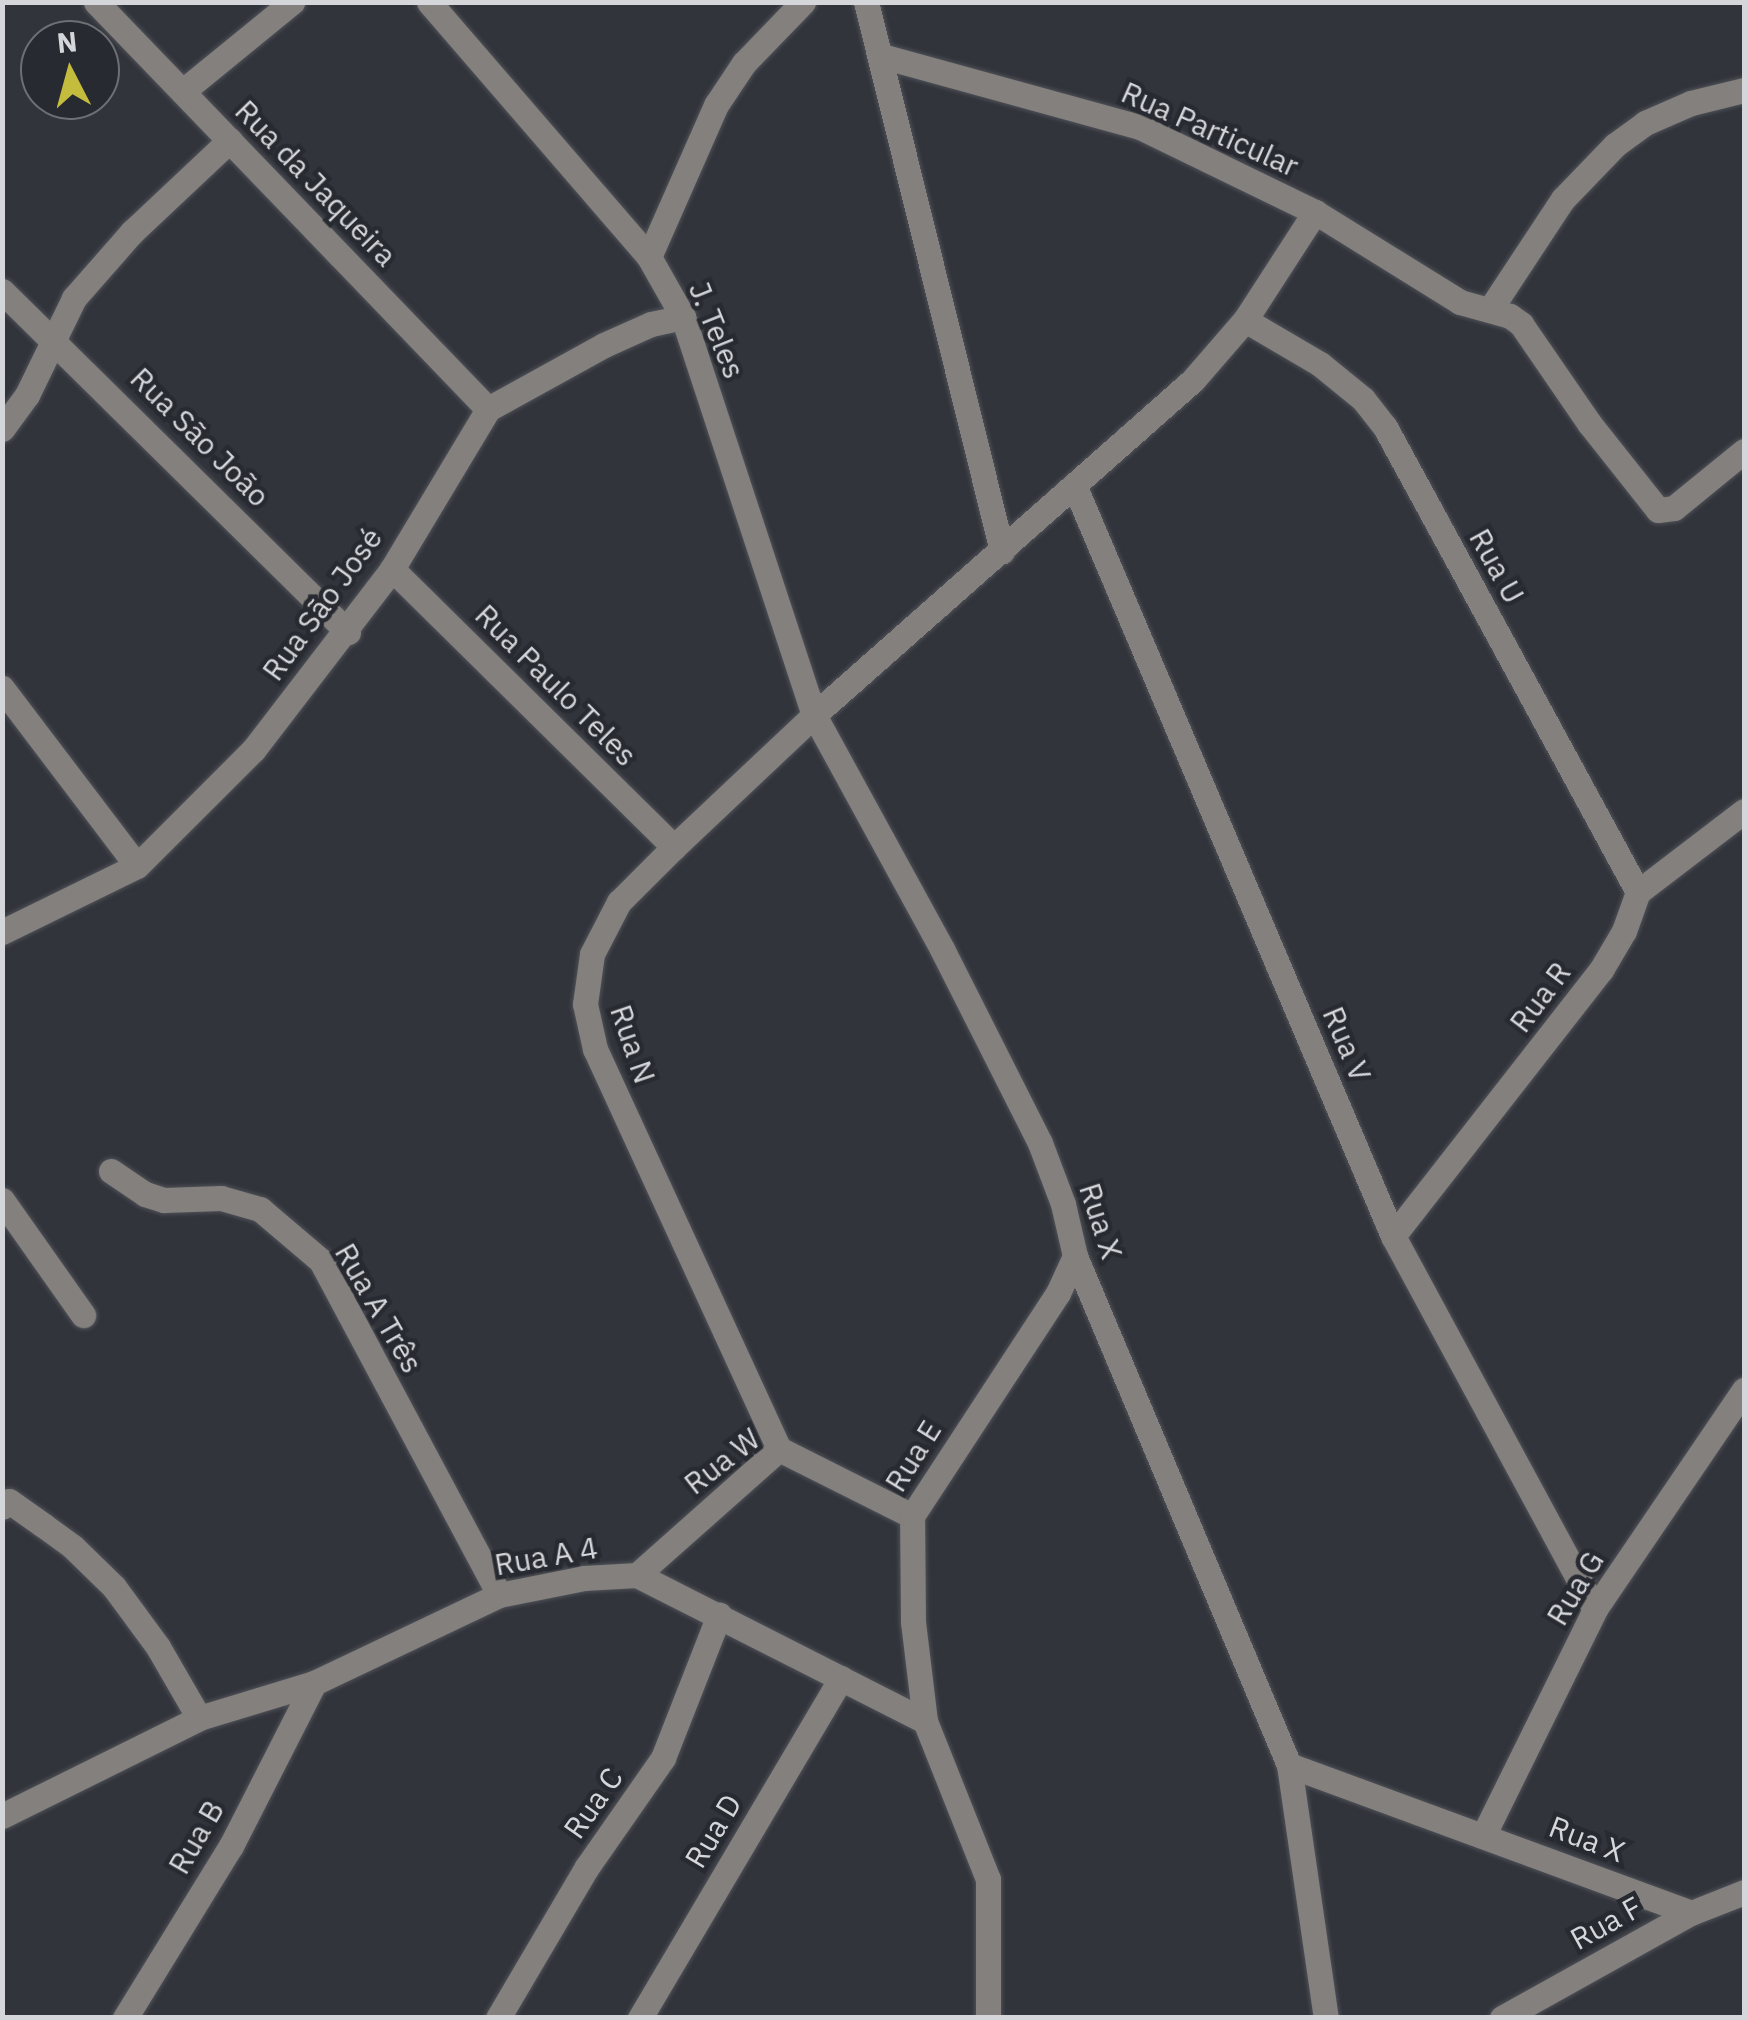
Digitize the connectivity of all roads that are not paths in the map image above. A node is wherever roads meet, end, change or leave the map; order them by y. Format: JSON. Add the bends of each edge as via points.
{"nodes":[{"id":1,"x":96,"y":2,"type":"edge"},
{"id":2,"x":292,"y":2,"type":"edge"},
{"id":3,"x":430,"y":2,"type":"edge"},
{"id":4,"x":804,"y":2,"type":"edge"},
{"id":5,"x":866,"y":2,"type":"edge"},
{"id":6,"x":882,"y":56,"type":"junction"},
{"id":7,"x":1744,"y":90,"type":"edge"},
{"id":8,"x":183,"y":91,"type":"junction"},
{"id":9,"x":230,"y":140,"type":"junction"},
{"id":10,"x":1315,"y":212,"type":"junction"},
{"id":11,"x":649,"y":256,"type":"junction"},
{"id":12,"x":2,"y":291,"type":"edge"},
{"id":13,"x":1491,"y":308,"type":"junction"},
{"id":14,"x":683,"y":317,"type":"junction"},
{"id":15,"x":1245,"y":320,"type":"junction"},
{"id":16,"x":54,"y":337,"type":"junction"},
{"id":17,"x":488,"y":408,"type":"junction"},
{"id":18,"x":2,"y":429,"type":"edge"},
{"id":19,"x":1744,"y":451,"type":"edge"},
{"id":20,"x":1075,"y":487,"type":"junction"},
{"id":21,"x":1002,"y":550,"type":"junction"},
{"id":22,"x":392,"y":568,"type":"junction"},
{"id":23,"x":348,"y":632,"type":"junction"},
{"id":24,"x":2,"y":688,"type":"edge"},
{"id":25,"x":814,"y":715,"type":"junction"},
{"id":26,"x":1744,"y":811,"type":"edge"},
{"id":27,"x":674,"y":847,"type":"junction"},
{"id":28,"x":137,"y":866,"type":"junction"},
{"id":29,"x":1638,"y":892,"type":"junction"},
{"id":30,"x":2,"y":932,"type":"edge"},
{"id":31,"x":110,"y":1170,"type":"dead end"},
{"id":32,"x":2,"y":1200,"type":"edge"},
{"id":33,"x":1393,"y":1236,"type":"junction"},
{"id":34,"x":1076,"y":1256,"type":"junction"},
{"id":35,"x":83,"y":1315,"type":"dead end"},
{"id":36,"x":1744,"y":1390,"type":"edge"},
{"id":37,"x":780,"y":1449,"type":"junction"},
{"id":38,"x":5,"y":1500,"type":"edge"},
{"id":39,"x":912,"y":1516,"type":"junction"},
{"id":40,"x":637,"y":1576,"type":"junction"},
{"id":41,"x":498,"y":1595,"type":"junction"},
{"id":42,"x":1595,"y":1609,"type":"junction"},
{"id":43,"x":719,"y":1615,"type":"junction"},
{"id":44,"x":841,"y":1678,"type":"junction"},
{"id":45,"x":314,"y":1684,"type":"junction"},
{"id":46,"x":200,"y":1718,"type":"junction"},
{"id":47,"x":926,"y":1721,"type":"junction"},
{"id":48,"x":1289,"y":1765,"type":"junction"},
{"id":49,"x":2,"y":1816,"type":"edge"},
{"id":50,"x":1484,"y":1834,"type":"junction"},
{"id":51,"x":1744,"y":1892,"type":"edge"},
{"id":52,"x":1691,"y":1914,"type":"junction"},
{"id":53,"x":126,"y":2018,"type":"edge"},
{"id":54,"x":498,"y":2018,"type":"edge"},
{"id":55,"x":640,"y":2018,"type":"edge"},
{"id":56,"x":988,"y":2018,"type":"edge"},
{"id":57,"x":1326,"y":2018,"type":"edge"},
{"id":58,"x":1502,"y":2018,"type":"edge"}],
"edges":[{"from":1,"to":8,"type":"street","name":"Rua da Jaqueira"},
{"from":2,"to":8,"type":"street"},
{"from":3,"to":11,"type":"street"},
{"from":4,"to":11,"type":"street","via":[[716,104]]},
{"from":5,"to":6,"type":"street"},
{"from":6,"to":10,"type":"street","name":"Rua Particular","via":[[1140,127]]},
{"from":6,"to":21,"type":"street"},
{"from":7,"to":13,"type":"street","via":[[1690,103],[1615,145],[1563,199]]},
{"from":8,"to":9,"type":"street","name":"Rua da Jaqueira"},
{"from":9,"to":16,"type":"street","via":[[132,232],[74,298]]},
{"from":9,"to":17,"type":"street","name":"Rua da Jaqueira"},
{"from":10,"to":13,"type":"street","name":"Rua Particular","via":[[1460,302]]},
{"from":10,"to":15,"type":"street","name":"Rua N"},
{"from":11,"to":14,"type":"street","name":"J. Teles"},
{"from":12,"to":16,"type":"street","name":"Rua São João"},
{"from":13,"to":19,"type":"street","via":[[1521,324],[1653,505],[1666,512]]},
{"from":14,"to":17,"type":"street","via":[[604,345]]},
{"from":14,"to":25,"type":"street","name":"J. Teles"},
{"from":15,"to":20,"type":"street","name":"Rua N","via":[[1194,380]]},
{"from":15,"to":29,"type":"street","name":"Rua U","via":[[1320,364],[1363,398],[1385,427]]},
{"from":16,"to":18,"type":"street","via":[[27,395]]},
{"from":16,"to":23,"type":"street","name":"Rua São João"},
{"from":17,"to":22,"type":"street","name":"Rua São José"},
{"from":20,"to":21,"type":"street","name":"Rua N"},
{"from":20,"to":33,"type":"street","name":"Rua V"},
{"from":21,"to":25,"type":"street","name":"Rua N"},
{"from":22,"to":23,"type":"street","name":"Rua São José"},
{"from":22,"to":27,"type":"street","name":"Rua Paulo Teles"},
{"from":23,"to":28,"type":"street","name":"Rua São José","via":[[254,749]]},
{"from":24,"to":28,"type":"street"},
{"from":25,"to":27,"type":"street","name":"Rua N"},
{"from":25,"to":34,"type":"street","name":"Rua X","via":[[1040,1143]]},
{"from":26,"to":29,"type":"street"},
{"from":27,"to":37,"type":"street","name":"Rua N","via":[[619,902],[592,954],[586,1022]]},
{"from":28,"to":30,"type":"street","name":"Rua São José"},
{"from":29,"to":33,"type":"street","name":"Rua R","via":[[1601,970]]},
{"from":31,"to":41,"type":"street","name":"Rua A Três","via":[[164,1200],[222,1198],[260,1209],[321,1261]]},
{"from":32,"to":35,"type":"street"},
{"from":33,"to":42,"type":"street","name":"Rua V"},
{"from":34,"to":39,"type":"street","name":"Rua E"},
{"from":34,"to":48,"type":"street","name":"Rua X"},
{"from":36,"to":42,"type":"street","name":"Rua G"},
{"from":37,"to":39,"type":"street","name":"Rua W"},
{"from":37,"to":40,"type":"street","name":"Rua W"},
{"from":38,"to":46,"type":"street","via":[[74,1547],[114,1587]]},
{"from":39,"to":47,"type":"street","name":"Rua E","via":[[913,1622]]},
{"from":40,"to":41,"type":"street","name":"Rua A 4","via":[[584,1578]]},
{"from":40,"to":43,"type":"street","name":"Rua A 4"},
{"from":41,"to":45,"type":"street","name":"Rua A 4"},
{"from":42,"to":50,"type":"street","name":"Rua G"},
{"from":43,"to":44,"type":"street","name":"Rua A 4"},
{"from":43,"to":54,"type":"street","name":"Rua C","via":[[663,1758]]},
{"from":44,"to":47,"type":"street","name":"Rua A 4"},
{"from":44,"to":55,"type":"street","name":"Rua D"},
{"from":45,"to":46,"type":"street","name":"Rua A 4"},
{"from":45,"to":53,"type":"street","name":"Rua B","via":[[230,1846]]},
{"from":46,"to":49,"type":"street","name":"Rua A 4"},
{"from":47,"to":56,"type":"street","via":[[988,1879]]},
{"from":48,"to":50,"type":"street","name":"Rua X"},
{"from":48,"to":57,"type":"street","name":"Rua X"},
{"from":50,"to":52,"type":"street","name":"Rua X"},
{"from":51,"to":52,"type":"street","name":"Rua F"},
{"from":52,"to":58,"type":"street","name":"Rua F"}]}
